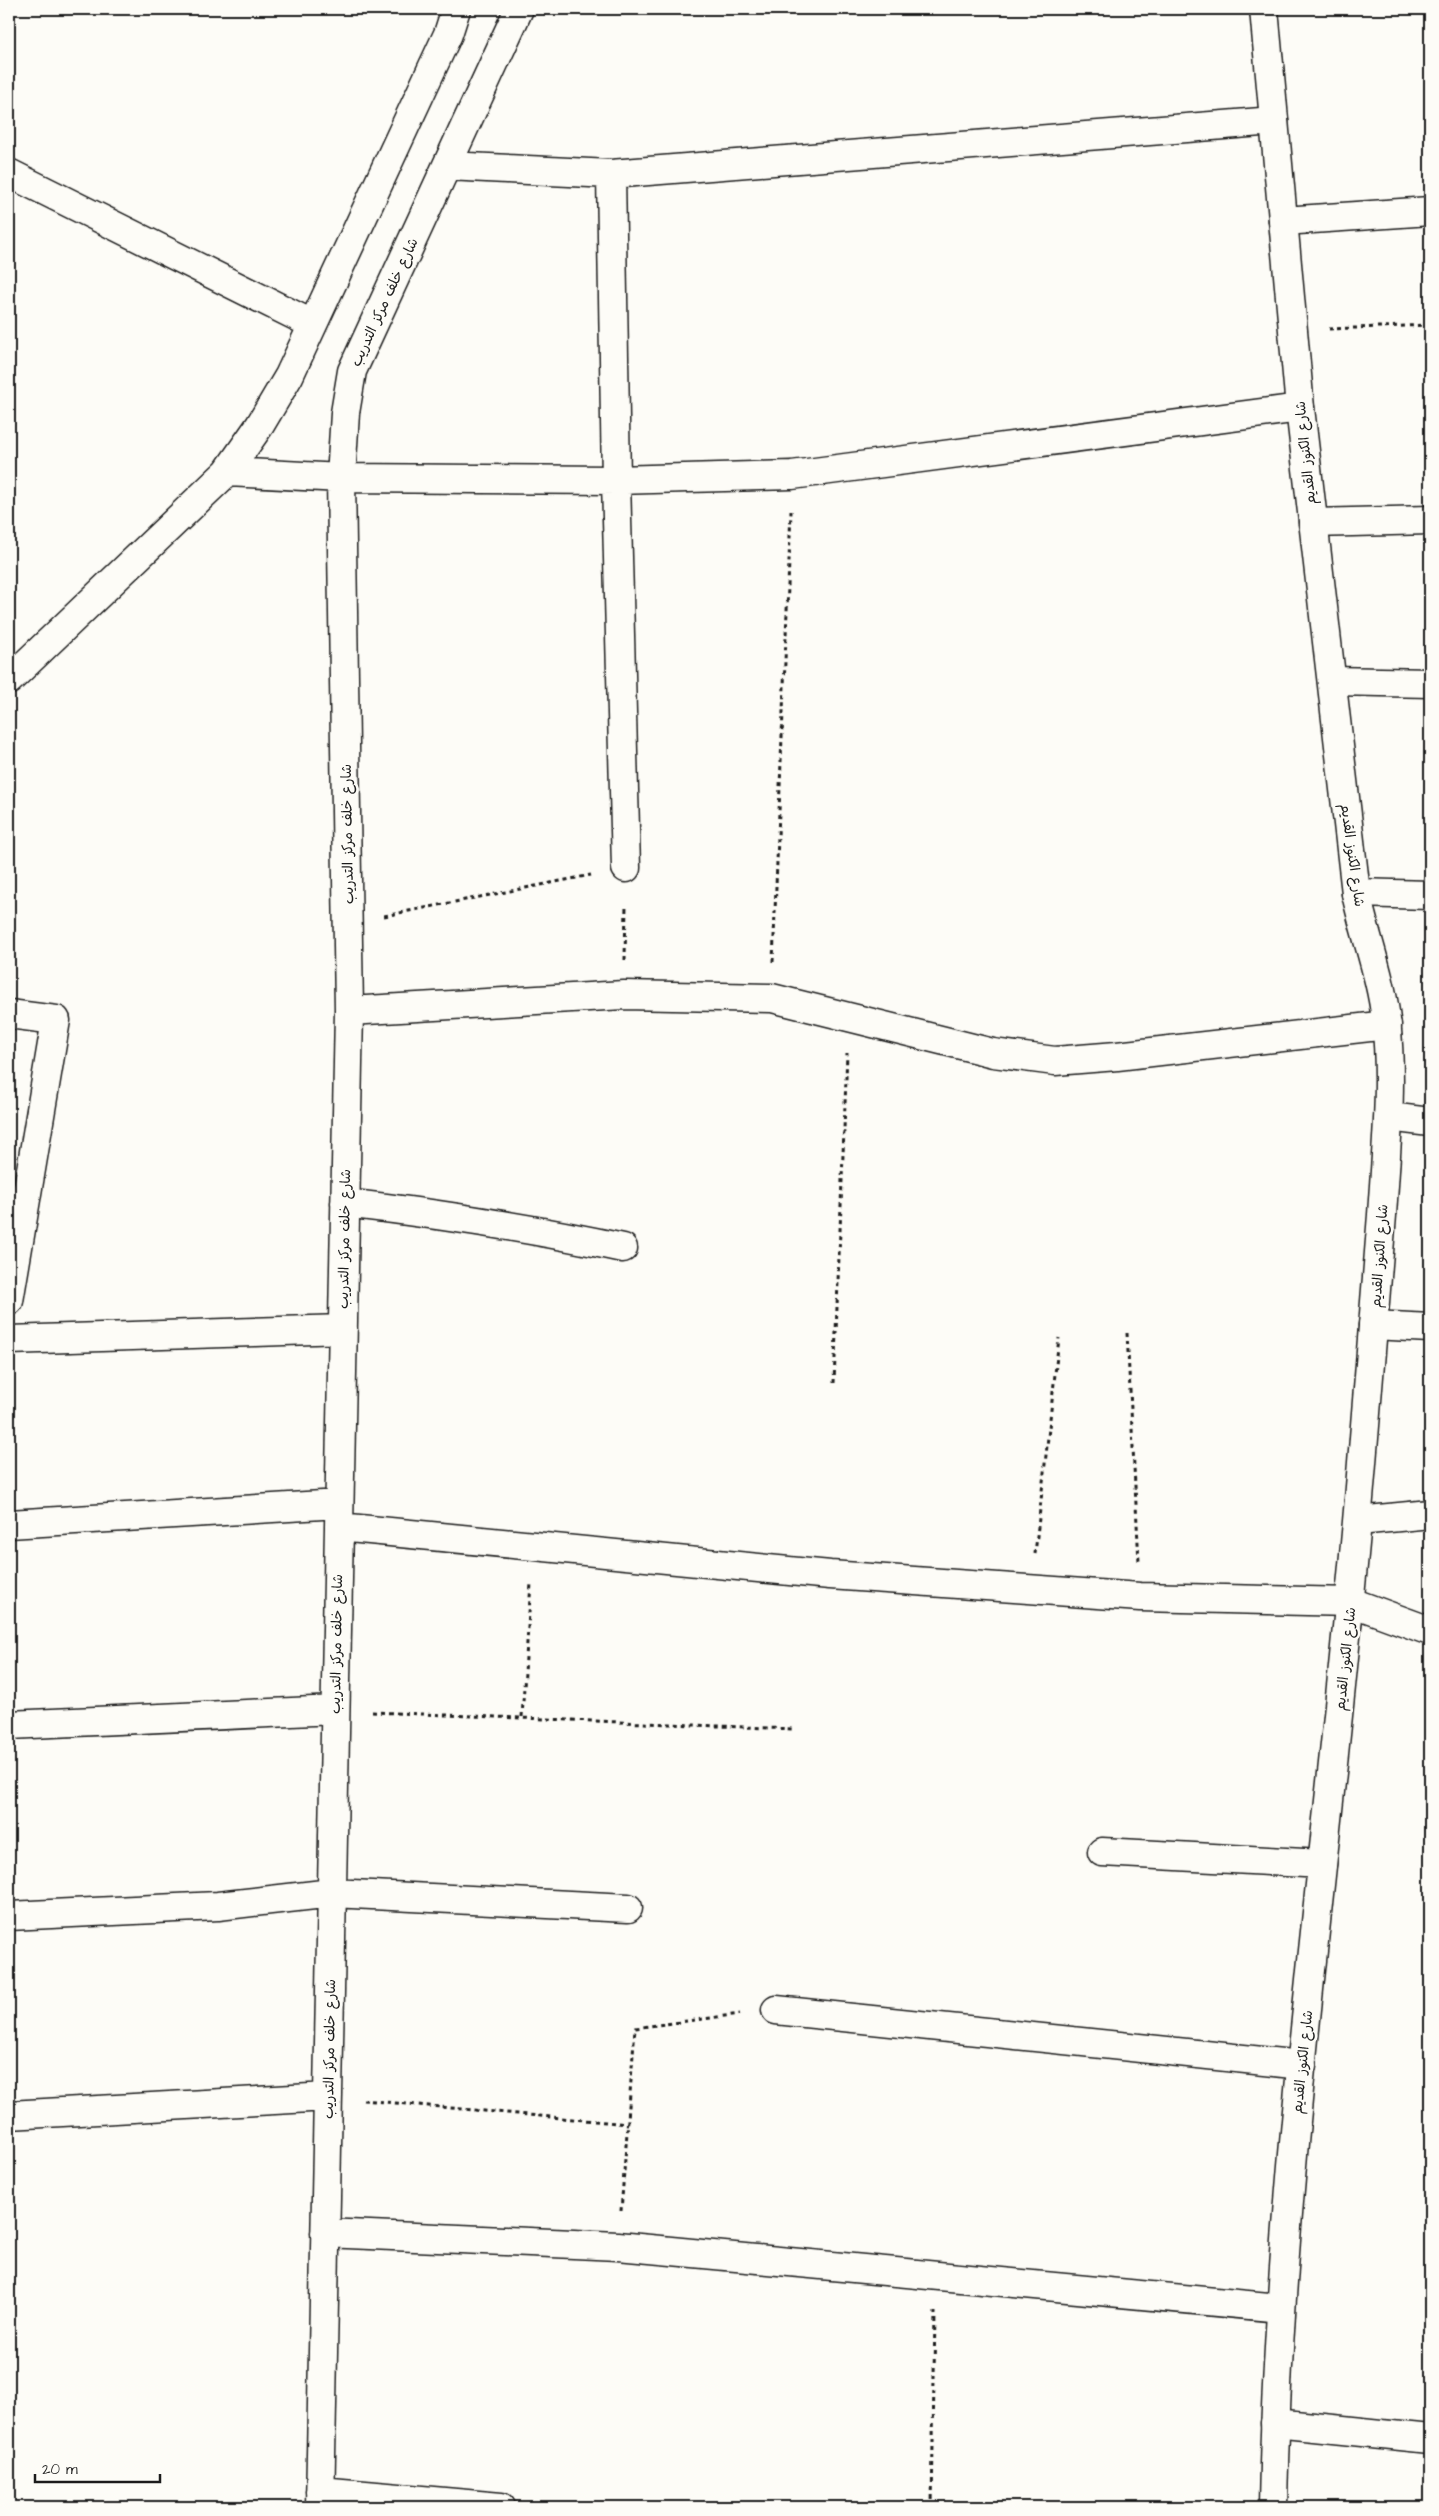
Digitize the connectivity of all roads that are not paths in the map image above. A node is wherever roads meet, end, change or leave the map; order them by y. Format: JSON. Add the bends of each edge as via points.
{"nodes":[{"id":1,"x":456,"y":9,"type":"edge"},
{"id":2,"x":520,"y":9,"type":"edge"},
{"id":3,"x":1264,"y":9,"type":"edge"},
{"id":4,"x":1274,"y":121,"type":"junction"},
{"id":5,"x":447,"y":166,"type":"junction"},
{"id":6,"x":9,"y":174,"type":"edge"},
{"id":7,"x":610,"y":174,"type":"junction"},
{"id":8,"x":1430,"y":211,"type":"edge"},
{"id":9,"x":1283,"y":221,"type":"junction"},
{"id":10,"x":312,"y":324,"type":"junction"},
{"id":11,"x":1300,"y":408,"type":"junction"},
{"id":12,"x":227,"y":472,"type":"junction"},
{"id":13,"x":341,"y":478,"type":"junction"},
{"id":14,"x":616,"y":480,"type":"junction"},
{"id":15,"x":1430,"y":520,"type":"edge"},
{"id":16,"x":1313,"y":523,"type":"junction"},
{"id":17,"x":9,"y":680,"type":"edge"},
{"id":18,"x":1332,"y":681,"type":"junction"},
{"id":19,"x":1430,"y":684,"type":"edge"},
{"id":20,"x":626,"y":868,"type":"road end"},
{"id":21,"x":1356,"y":893,"type":"junction"},
{"id":22,"x":1430,"y":895,"type":"edge"},
{"id":23,"x":349,"y":1010,"type":"junction"},
{"id":24,"x":9,"y":1014,"type":"edge"},
{"id":25,"x":1387,"y":1025,"type":"junction"},
{"id":26,"x":1389,"y":1117,"type":"junction"},
{"id":27,"x":1430,"y":1122,"type":"edge"},
{"id":28,"x":345,"y":1203,"type":"junction"},
{"id":29,"x":623,"y":1248,"type":"dead end"},
{"id":30,"x":9,"y":1301,"type":"edge"},
{"id":31,"x":1373,"y":1325,"type":"junction"},
{"id":32,"x":1430,"y":1328,"type":"edge"},
{"id":33,"x":343,"y":1329,"type":"junction"},
{"id":34,"x":9,"y":1340,"type":"edge"},
{"id":35,"x":1430,"y":1514,"type":"edge"},
{"id":36,"x":339,"y":1515,"type":"junction"},
{"id":37,"x":1358,"y":1521,"type":"junction"},
{"id":38,"x":9,"y":1524,"type":"edge"},
{"id":39,"x":1351,"y":1602,"type":"junction"},
{"id":40,"x":1430,"y":1631,"type":"edge"},
{"id":41,"x":335,"y":1710,"type":"junction"},
{"id":42,"x":9,"y":1725,"type":"edge"},
{"id":43,"x":1102,"y":1852,"type":"dead end"},
{"id":44,"x":1322,"y":1864,"type":"junction"},
{"id":45,"x":332,"y":1894,"type":"junction"},
{"id":46,"x":628,"y":1908,"type":"dead end"},
{"id":47,"x":9,"y":1916,"type":"edge"},
{"id":48,"x":776,"y":2010,"type":"road end"},
{"id":49,"x":1302,"y":2065,"type":"junction"},
{"id":50,"x":328,"y":2097,"type":"junction"},
{"id":51,"x":9,"y":2115,"type":"edge"},
{"id":52,"x":325,"y":2233,"type":"junction"},
{"id":53,"x":1280,"y":2308,"type":"junction"},
{"id":54,"x":1275,"y":2423,"type":"junction"},
{"id":55,"x":1430,"y":2439,"type":"edge"},
{"id":56,"x":320,"y":2499,"type":"edge"},
{"id":57,"x":501,"y":2507,"type":"edge"},
{"id":58,"x":1273,"y":2507,"type":"edge"}],
"edges":[{"from":1,"to":10,"type":"street","via":[[448,34]]},
{"from":2,"to":5,"type":"street","name":"شارع خلف مركز التدريب"},
{"from":3,"to":4,"type":"street","name":"شارع الكنوز القديم"},
{"from":4,"to":7,"type":"street"},
{"from":4,"to":9,"type":"street","name":"شارع الكنوز القديم"},
{"from":5,"to":7,"type":"street"},
{"from":5,"to":13,"type":"street","name":"شارع خلف مركز التدريب","via":[[352,371],[345,413]]},
{"from":6,"to":10,"type":"street"},
{"from":7,"to":14,"type":"street"},
{"from":8,"to":9,"type":"street"},
{"from":9,"to":11,"type":"street","name":"شارع الكنوز القديم"},
{"from":10,"to":12,"type":"street","via":[[289,376]]},
{"from":11,"to":14,"type":"street","via":[[792,475]]},
{"from":11,"to":16,"type":"street","name":"شارع الكنوز القديم"},
{"from":12,"to":13,"type":"street"},
{"from":12,"to":17,"type":"street"},
{"from":13,"to":14,"type":"street"},
{"from":13,"to":23,"type":"street","name":"شارع خلف مركز التدريب"},
{"from":14,"to":20,"type":"street"},
{"from":15,"to":16,"type":"street"},
{"from":16,"to":18,"type":"street","name":"شارع الكنوز القديم"},
{"from":18,"to":19,"type":"street"},
{"from":18,"to":21,"type":"street","name":"شارع الكنوز القديم"},
{"from":21,"to":22,"type":"street"},
{"from":21,"to":25,"type":"street","name":"شارع الكنوز القديم","via":[[1382,990]]},
{"from":23,"to":25,"type":"street","via":[[624,995],[772,998],[993,1053],[1055,1061]]},
{"from":23,"to":28,"type":"street","name":"شارع خلف مركز التدريب"},
{"from":24,"to":30,"type":"street","via":[[56,1020]]},
{"from":25,"to":26,"type":"street","name":"شارع الكنوز القديم"},
{"from":26,"to":27,"type":"street"},
{"from":26,"to":31,"type":"street","name":"شارع الكنوز القديم"},
{"from":28,"to":29,"type":"street","via":[[454,1216]]},
{"from":28,"to":33,"type":"street","name":"شارع خلف مركز التدريب"},
{"from":31,"to":32,"type":"street"},
{"from":31,"to":37,"type":"street","name":"شارع الكنوز القديم"},
{"from":33,"to":34,"type":"street"},
{"from":33,"to":36,"type":"street","name":"شارع خلف مركز التدريب"},
{"from":35,"to":37,"type":"street"},
{"from":36,"to":38,"type":"street"},
{"from":36,"to":39,"type":"street","via":[[534,1545],[830,1575],[1140,1597]]},
{"from":36,"to":41,"type":"street","name":"شارع خلف مركز التدريب"},
{"from":37,"to":39,"type":"street","name":"شارع الكنوز القديم"},
{"from":39,"to":40,"type":"street"},
{"from":39,"to":44,"type":"street","name":"شارع الكنوز القديم"},
{"from":41,"to":42,"type":"street"},
{"from":41,"to":45,"type":"street","name":"شارع خلف مركز التدريب"},
{"from":43,"to":44,"type":"street"},
{"from":44,"to":49,"type":"street","name":"شارع الكنوز القديم"},
{"from":45,"to":46,"type":"street"},
{"from":45,"to":47,"type":"street","via":[[218,1906]]},
{"from":45,"to":50,"type":"street","name":"شارع خلف مركز التدريب"},
{"from":48,"to":49,"type":"street"},
{"from":49,"to":53,"type":"street","name":"شارع الكنوز القديم"},
{"from":50,"to":51,"type":"street"},
{"from":50,"to":52,"type":"street","name":"شارع خلف مركز التدريب"},
{"from":52,"to":53,"type":"street","via":[[618,2246]]},
{"from":52,"to":56,"type":"street","name":"شارع خلف مركز التدريب"},
{"from":53,"to":54,"type":"street","name":"شارع الكنوز القديم"},
{"from":54,"to":55,"type":"street"},
{"from":54,"to":58,"type":"street","name":"شارع الكنوز القديم"},
{"from":56,"to":57,"type":"street"}]}
